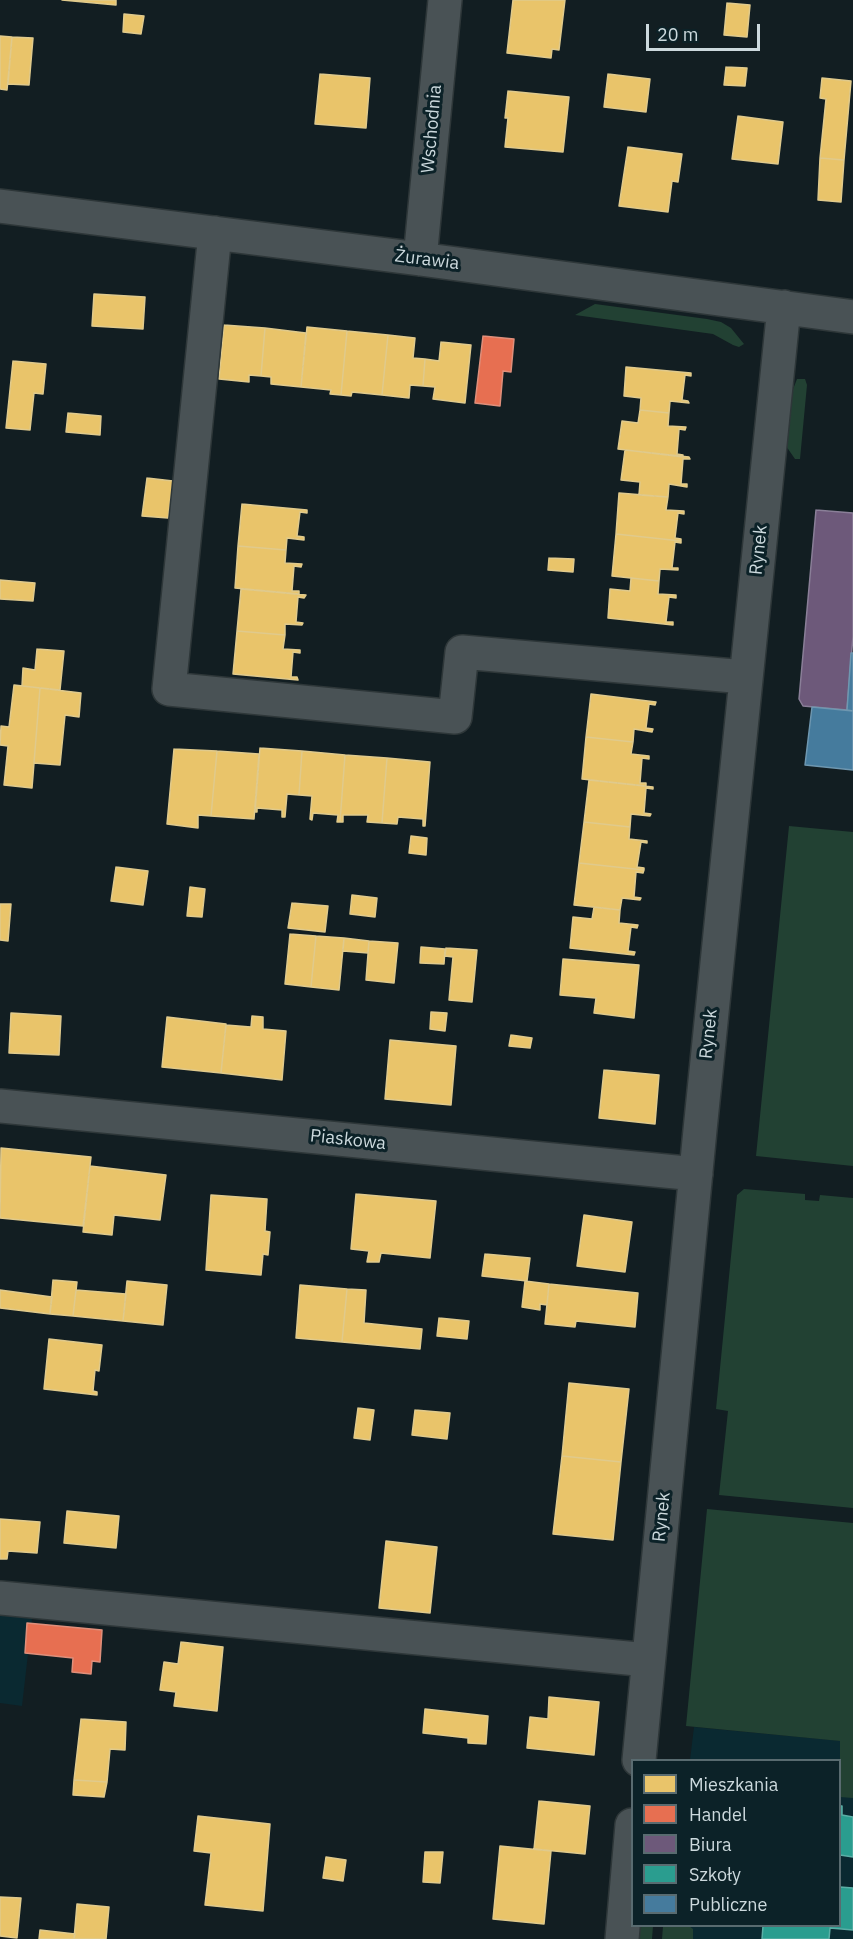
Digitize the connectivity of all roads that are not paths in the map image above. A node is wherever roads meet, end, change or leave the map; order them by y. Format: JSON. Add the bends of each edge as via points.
{"nodes":[{"id":1,"x":445,"y":0,"type":"edge"},
{"id":2,"x":0,"y":206,"type":"edge"},
{"id":3,"x":215,"y":233,"type":"junction"},
{"id":4,"x":420,"y":259,"type":"junction"},
{"id":5,"x":784,"y":308,"type":"junction"},
{"id":6,"x":853,"y":317,"type":"edge"},
{"id":7,"x":745,"y":677,"type":"junction"},
{"id":8,"x":0,"y":1106,"type":"edge"},
{"id":9,"x":696,"y":1174,"type":"junction"},
{"id":10,"x":0,"y":1598,"type":"edge"},
{"id":11,"x":648,"y":1660,"type":"junction"},
{"id":12,"x":639,"y":1759,"type":"edge"},
{"id":13,"x":631,"y":1846,"type":"edge"},
{"id":14,"x":622,"y":1939,"type":"edge"}],
"edges":[{"from":1,"to":4,"type":"street","name":"Wschodnia"},
{"from":2,"to":3,"type":"street","name":"Żurawia"},
{"from":3,"to":4,"type":"street","name":"Żurawia"},
{"from":3,"to":7,"type":"street","via":[[170,689],[455,717],[462,652]]},
{"from":4,"to":5,"type":"street","name":"Żurawia"},
{"from":5,"to":6,"type":"street","name":"Żurawia"},
{"from":5,"to":7,"type":"street","name":"Rynek"},
{"from":7,"to":9,"type":"street","name":"Rynek"},
{"from":8,"to":9,"type":"street","name":"Piaskowa"},
{"from":9,"to":11,"type":"street","name":"Rynek"},
{"from":10,"to":11,"type":"street"},
{"from":11,"to":12,"type":"street","name":"Rynek"},
{"from":13,"to":14,"type":"street"}]}
